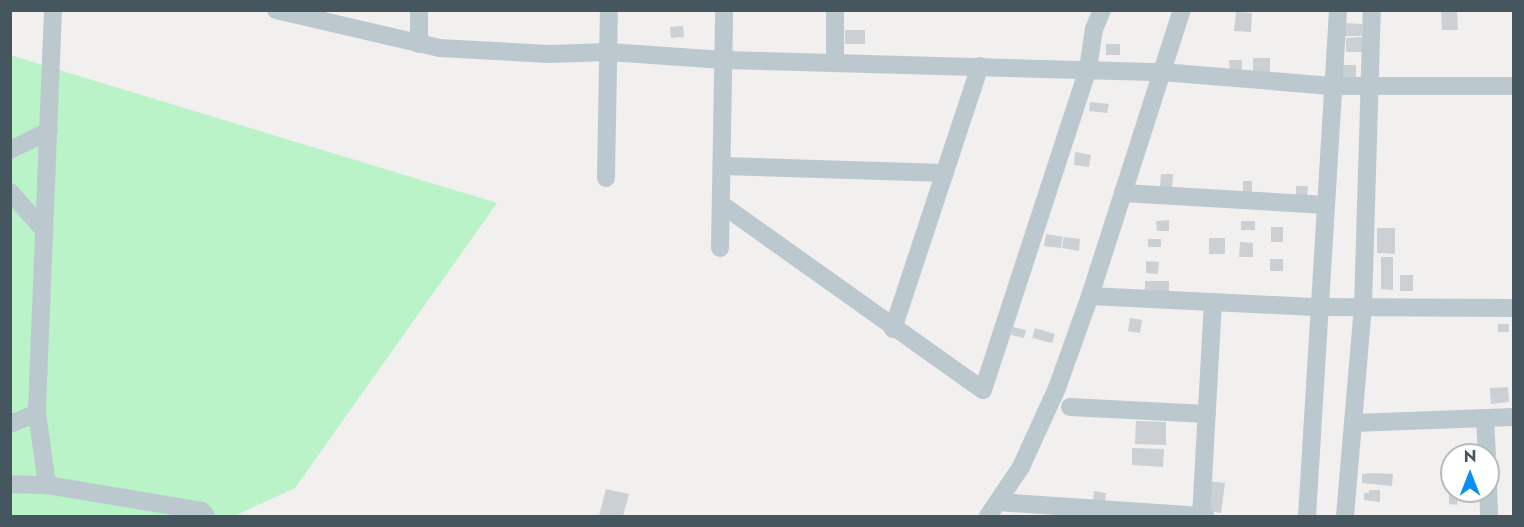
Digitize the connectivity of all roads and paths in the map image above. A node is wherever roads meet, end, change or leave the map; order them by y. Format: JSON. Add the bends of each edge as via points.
{"nodes":[{"id":1,"x":53,"y":10,"type":"edge"},
{"id":2,"x":276,"y":10,"type":"edge"},
{"id":3,"x":419,"y":10,"type":"edge"},
{"id":4,"x":609,"y":10,"type":"edge"},
{"id":5,"x":724,"y":10,"type":"edge"},
{"id":6,"x":835,"y":10,"type":"edge"},
{"id":7,"x":1102,"y":10,"type":"edge"},
{"id":8,"x":1182,"y":10,"type":"edge"},
{"id":9,"x":1338,"y":10,"type":"edge"},
{"id":10,"x":1372,"y":10,"type":"edge"},
{"id":11,"x":419,"y":44,"type":"junction"},
{"id":12,"x":609,"y":52,"type":"junction"},
{"id":13,"x":724,"y":60,"type":"junction"},
{"id":14,"x":835,"y":61,"type":"junction"},
{"id":15,"x":980,"y":66,"type":"junction"},
{"id":16,"x":1088,"y":69,"type":"junction"},
{"id":17,"x":1162,"y":72,"type":"junction"},
{"id":18,"x":1334,"y":86,"type":"junction"},
{"id":19,"x":1368,"y":86,"type":"junction"},
{"id":20,"x":1514,"y":86,"type":"edge"},
{"id":21,"x":49,"y":131,"type":"junction"},
{"id":22,"x":10,"y":150,"type":"edge"},
{"id":23,"x":722,"y":166,"type":"junction"},
{"id":24,"x":945,"y":173,"type":"junction"},
{"id":25,"x":606,"y":178,"type":"dead end"},
{"id":26,"x":10,"y":192,"type":"edge"},
{"id":27,"x":1123,"y":193,"type":"junction"},
{"id":28,"x":721,"y":204,"type":"junction"},
{"id":29,"x":1326,"y":205,"type":"junction"},
{"id":30,"x":44,"y":230,"type":"junction"},
{"id":31,"x":720,"y":248,"type":"dead end"},
{"id":32,"x":1090,"y":296,"type":"junction"},
{"id":33,"x":1213,"y":302,"type":"junction"},
{"id":34,"x":1318,"y":307,"type":"junction"},
{"id":35,"x":1363,"y":307,"type":"junction"},
{"id":36,"x":1514,"y":308,"type":"edge"},
{"id":37,"x":893,"y":329,"type":"junction"},
{"id":38,"x":1070,"y":406,"type":"dead end"},
{"id":39,"x":37,"y":413,"type":"junction"},
{"id":40,"x":1207,"y":414,"type":"junction"},
{"id":41,"x":1514,"y":417,"type":"edge"},
{"id":42,"x":1485,"y":418,"type":"junction"},
{"id":43,"x":1353,"y":423,"type":"junction"},
{"id":44,"x":10,"y":424,"type":"edge"},
{"id":45,"x":1486,"y":443,"type":"edge"},
{"id":46,"x":10,"y":484,"type":"edge"},
{"id":47,"x":46,"y":485,"type":"junction"},
{"id":48,"x":993,"y":509,"type":"edge"},
{"id":49,"x":206,"y":516,"type":"edge"},
{"id":50,"x":1201,"y":516,"type":"edge"},
{"id":51,"x":1206,"y":516,"type":"edge"},
{"id":52,"x":1307,"y":516,"type":"edge"},
{"id":53,"x":1345,"y":516,"type":"edge"}],
"edges":[{"from":1,"to":21,"type":"street"},
{"from":2,"to":11,"type":"street"},
{"from":3,"to":11,"type":"street"},
{"from":4,"to":12,"type":"street"},
{"from":5,"to":13,"type":"street"},
{"from":6,"to":14,"type":"street"},
{"from":7,"to":16,"type":"street","via":[[1094,29]]},
{"from":8,"to":17,"type":"street"},
{"from":9,"to":18,"type":"street"},
{"from":10,"to":19,"type":"street"},
{"from":11,"to":12,"type":"street","via":[[549,54]]},
{"from":12,"to":13,"type":"street"},
{"from":12,"to":25,"type":"street"},
{"from":13,"to":14,"type":"street"},
{"from":13,"to":23,"type":"street"},
{"from":14,"to":15,"type":"street"},
{"from":15,"to":16,"type":"street"},
{"from":15,"to":24,"type":"street"},
{"from":16,"to":17,"type":"street"},
{"from":16,"to":37,"type":"street","via":[[983,390]]},
{"from":17,"to":18,"type":"street"},
{"from":17,"to":27,"type":"street"},
{"from":18,"to":19,"type":"street"},
{"from":18,"to":29,"type":"street"},
{"from":19,"to":20,"type":"street"},
{"from":19,"to":35,"type":"street"},
{"from":21,"to":22,"type":"street"},
{"from":21,"to":30,"type":"street"},
{"from":23,"to":24,"type":"street"},
{"from":23,"to":28,"type":"street"},
{"from":24,"to":37,"type":"street"},
{"from":26,"to":30,"type":"street"},
{"from":27,"to":29,"type":"street"},
{"from":27,"to":32,"type":"street"},
{"from":28,"to":31,"type":"street"},
{"from":28,"to":37,"type":"street"},
{"from":29,"to":34,"type":"street"},
{"from":30,"to":39,"type":"street"},
{"from":32,"to":33,"type":"street"},
{"from":32,"to":48,"type":"street","via":[[1048,408],[1021,467]]},
{"from":33,"to":34,"type":"street"},
{"from":33,"to":40,"type":"street"},
{"from":34,"to":35,"type":"street"},
{"from":34,"to":52,"type":"street"},
{"from":35,"to":36,"type":"street"},
{"from":35,"to":43,"type":"street"},
{"from":38,"to":40,"type":"street"},
{"from":39,"to":44,"type":"street"},
{"from":39,"to":47,"type":"street"},
{"from":40,"to":50,"type":"street"},
{"from":41,"to":42,"type":"street"},
{"from":42,"to":43,"type":"street"},
{"from":42,"to":45,"type":"street"},
{"from":43,"to":53,"type":"street"},
{"from":46,"to":47,"type":"street"},
{"from":47,"to":49,"type":"street","via":[[202,511]]},
{"from":48,"to":50,"type":"street"},
{"from":50,"to":51,"type":"street"}]}
